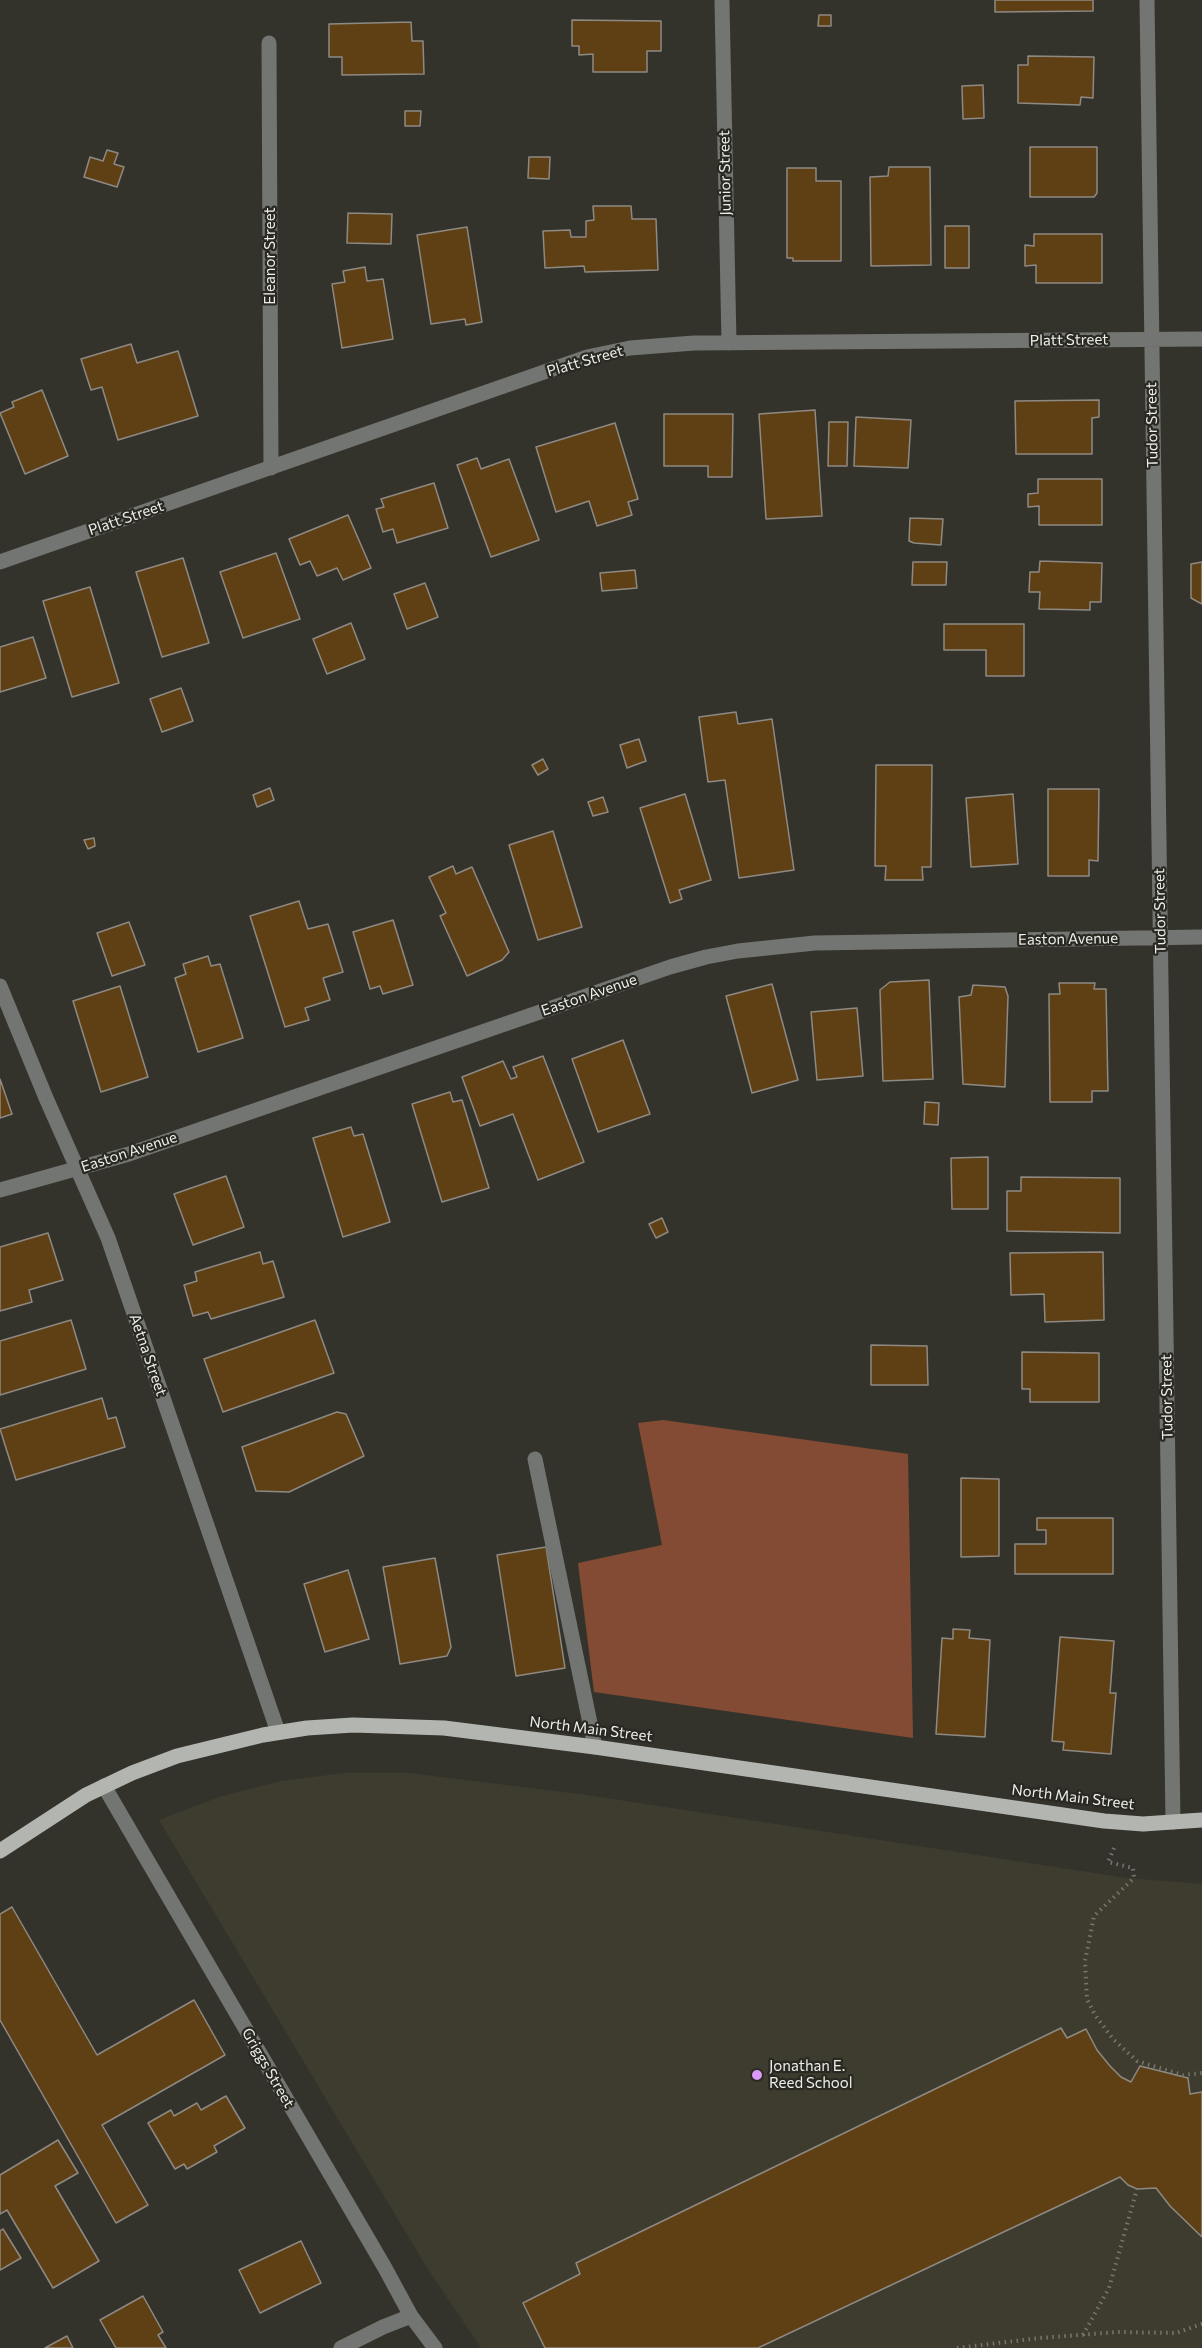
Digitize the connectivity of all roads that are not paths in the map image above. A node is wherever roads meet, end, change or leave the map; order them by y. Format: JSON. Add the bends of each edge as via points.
{"nodes":[{"id":1,"x":1147,"y":0,"type":"edge"},
{"id":2,"x":722,"y":2,"type":"dead end"},
{"id":3,"x":269,"y":43,"type":"dead end"},
{"id":4,"x":1151,"y":339,"type":"junction"},
{"id":5,"x":1202,"y":339,"type":"edge"},
{"id":6,"x":729,"y":343,"type":"junction"},
{"id":7,"x":271,"y":468,"type":"junction"},
{"id":8,"x":0,"y":562,"type":"edge"},
{"id":9,"x":1202,"y":937,"type":"edge"},
{"id":10,"x":1160,"y":938,"type":"junction"},
{"id":11,"x":0,"y":986,"type":"edge"},
{"id":12,"x":78,"y":1169,"type":"junction"},
{"id":13,"x":0,"y":1190,"type":"edge"},
{"id":14,"x":536,"y":1459,"type":"dead end"},
{"id":15,"x":278,"y":1732,"type":"junction"},
{"id":16,"x":595,"y":1747,"type":"junction"},
{"id":17,"x":104,"y":1786,"type":"junction"},
{"id":18,"x":1202,"y":1820,"type":"edge"},
{"id":19,"x":1173,"y":1822,"type":"junction"},
{"id":20,"x":0,"y":1851,"type":"edge"},
{"id":21,"x":411,"y":2316,"type":"junction"},
{"id":22,"x":341,"y":2348,"type":"edge"},
{"id":23,"x":435,"y":2348,"type":"edge"}],
"edges":[{"from":1,"to":4,"type":"street","name":"Tudor Street"},
{"from":2,"to":6,"type":"street","name":"Junior Street"},
{"from":3,"to":7,"type":"street","name":"Eleanor Street"},
{"from":4,"to":5,"type":"street","name":"Platt Street"},
{"from":4,"to":6,"type":"street","name":"Platt Street"},
{"from":4,"to":10,"type":"street","name":"Tudor Street"},
{"from":6,"to":7,"type":"street","name":"Platt Street","via":[[639,347],[587,357]]},
{"from":7,"to":8,"type":"street","name":"Platt Street"},
{"from":9,"to":10,"type":"street","name":"Easton Avenue"},
{"from":10,"to":12,"type":"street","name":"Easton Avenue","via":[[815,943],[706,957]]},
{"from":10,"to":19,"type":"street","name":"Tudor Street"},
{"from":11,"to":12,"type":"street","name":"Aetna Street"},
{"from":12,"to":13,"type":"street","name":"Easton Avenue"},
{"from":12,"to":15,"type":"street","name":"Aetna Street","via":[[108,1239]]},
{"from":14,"to":16,"type":"street"},
{"from":15,"to":16,"type":"main road","name":"North Main Street","via":[[394,1725]]},
{"from":15,"to":17,"type":"main road","name":"North Main Street","via":[[177,1756]]},
{"from":16,"to":19,"type":"main road","name":"North Main Street","via":[[1124,1822]]},
{"from":17,"to":20,"type":"main road","name":"North Main Street"},
{"from":17,"to":21,"type":"street","name":"Griggs Street"},
{"from":18,"to":19,"type":"main road","name":"North Main Street"},
{"from":21,"to":22,"type":"street"},
{"from":21,"to":23,"type":"street","name":"Griggs Street"}]}
